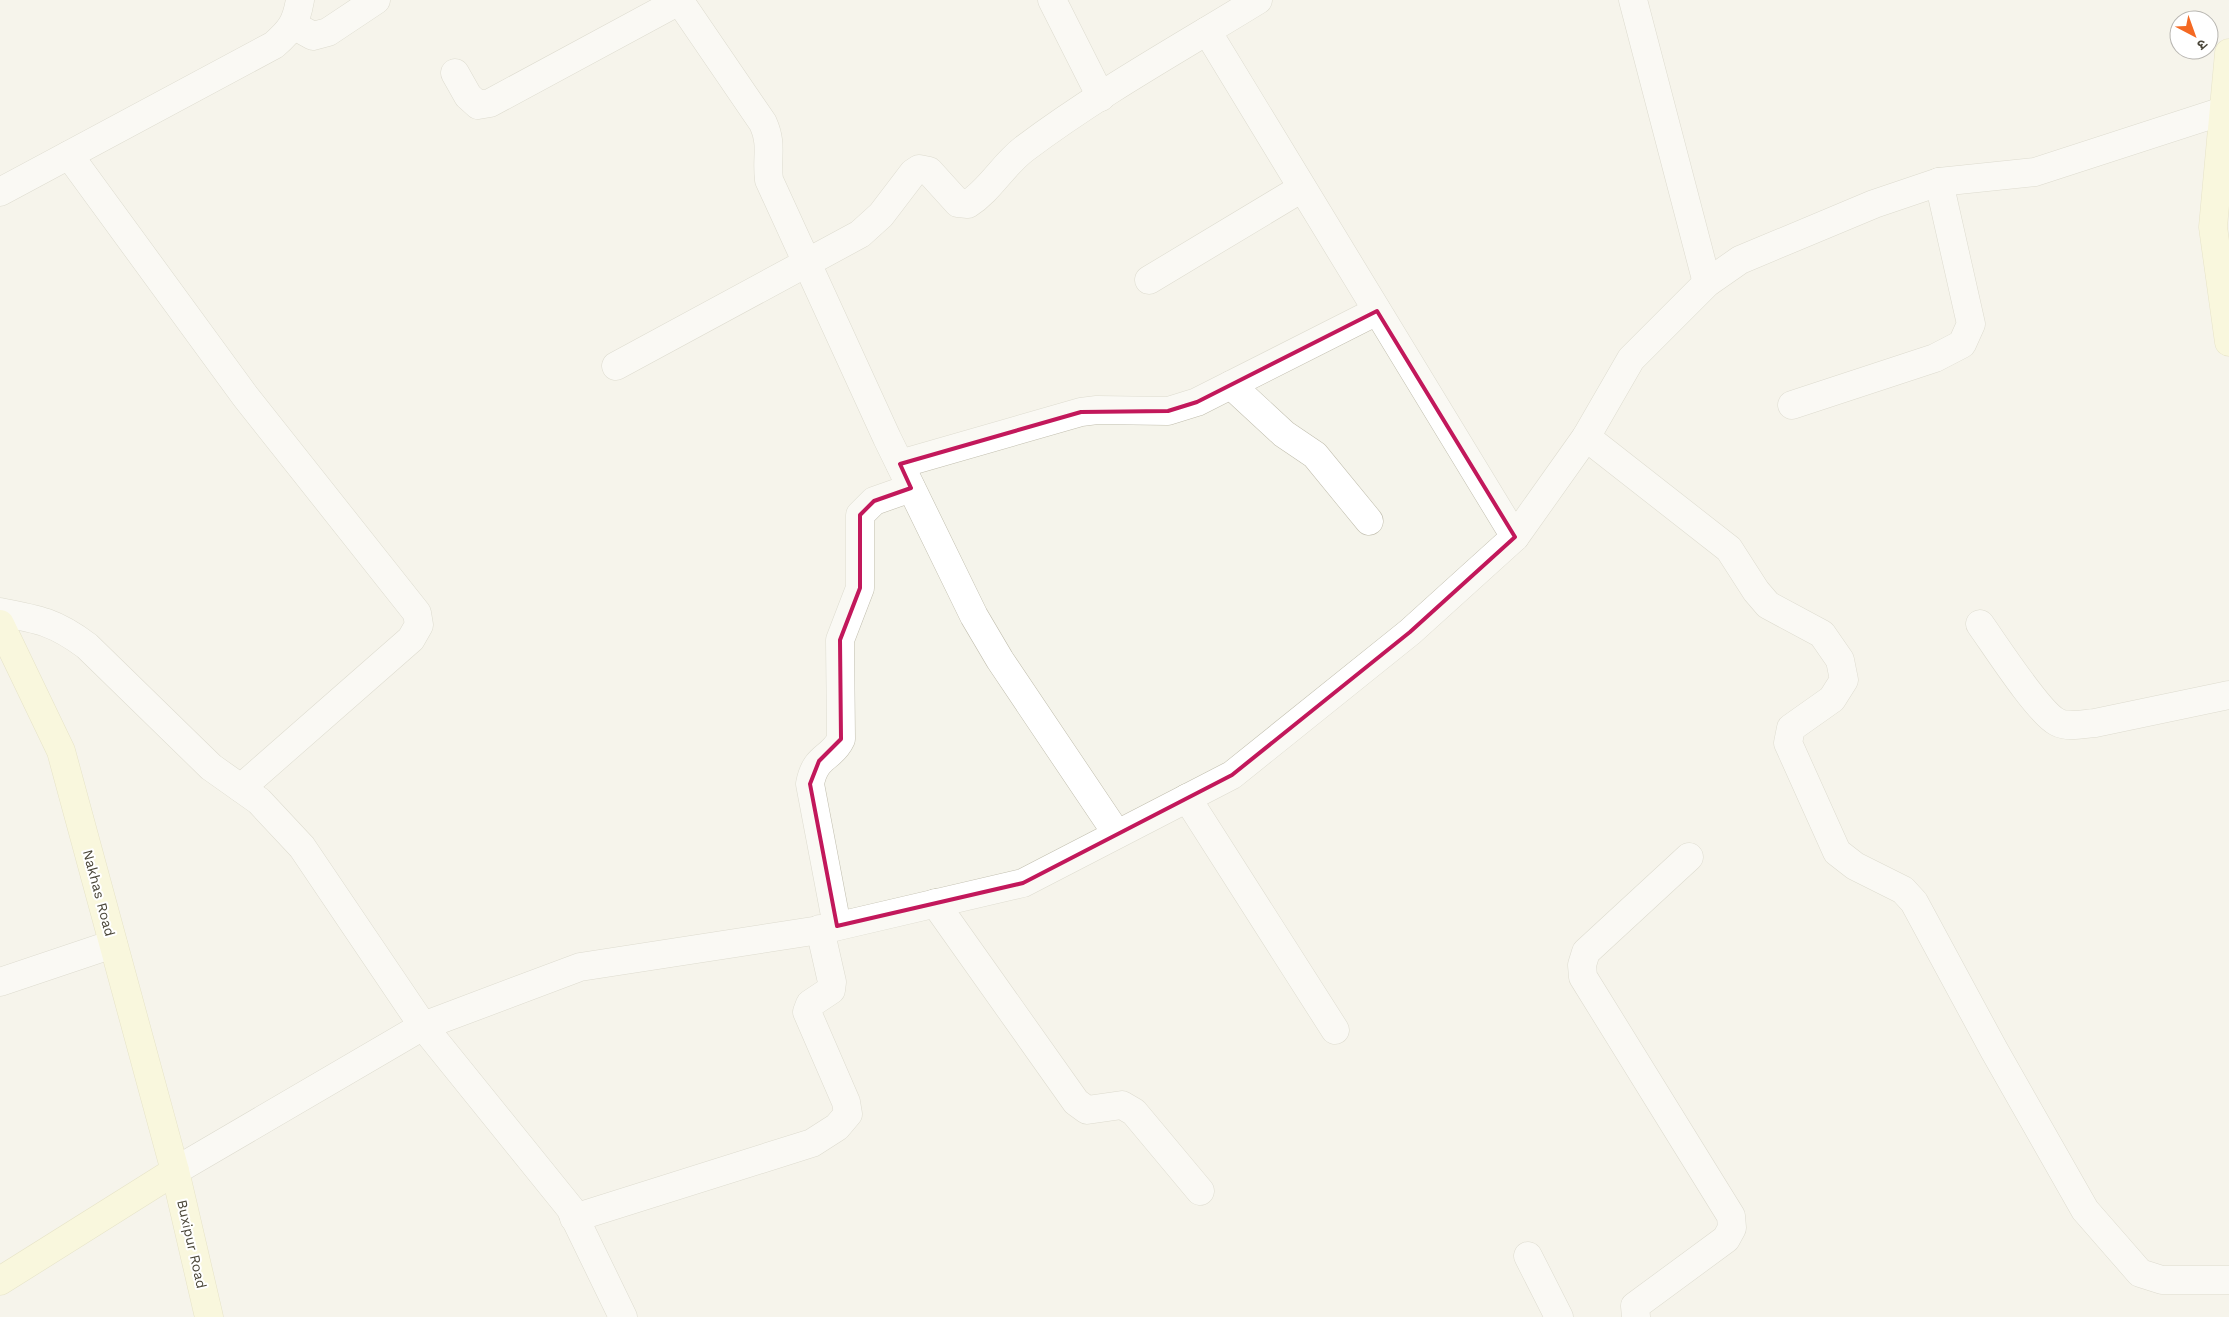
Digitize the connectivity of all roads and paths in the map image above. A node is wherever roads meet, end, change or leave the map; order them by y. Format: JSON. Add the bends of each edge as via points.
{"nodes":[{"id":1,"x":376,"y":0,"type":"edge"},
{"id":2,"x":679,"y":0,"type":"edge"},
{"id":3,"x":1052,"y":0,"type":"edge"},
{"id":4,"x":1258,"y":0,"type":"edge"},
{"id":5,"x":1633,"y":0,"type":"edge"},
{"id":6,"x":296,"y":12,"type":"edge"},
{"id":7,"x":1207,"y":31,"type":"junction"},
{"id":8,"x":2229,"y":53,"type":"edge"},
{"id":9,"x":455,"y":72,"type":"dead end"},
{"id":10,"x":1101,"y":97,"type":"junction"},
{"id":11,"x":2226,"y":110,"type":"edge"},
{"id":12,"x":69,"y":154,"type":"junction"},
{"id":13,"x":1939,"y":182,"type":"junction"},
{"id":14,"x":1302,"y":188,"type":"junction"},
{"id":15,"x":0,"y":192,"type":"edge"},
{"id":16,"x":809,"y":263,"type":"junction"},
{"id":17,"x":1149,"y":280,"type":"dead end"},
{"id":18,"x":1707,"y":283,"type":"junction"},
{"id":19,"x":1377,"y":312,"type":"junction"},
{"id":20,"x":2229,"y":342,"type":"edge"},
{"id":21,"x":616,"y":366,"type":"dead end"},
{"id":22,"x":1231,"y":385,"type":"junction"},
{"id":23,"x":1792,"y":405,"type":"dead end"},
{"id":24,"x":1586,"y":437,"type":"junction"},
{"id":25,"x":900,"y":464,"type":"junction"},
{"id":26,"x":911,"y":488,"type":"junction"},
{"id":27,"x":1369,"y":521,"type":"dead end"},
{"id":28,"x":1515,"y":538,"type":"junction"},
{"id":29,"x":0,"y":612,"type":"edge"},
{"id":30,"x":0,"y":624,"type":"edge"},
{"id":31,"x":1980,"y":624,"type":"dead end"},
{"id":32,"x":2229,"y":695,"type":"edge"},
{"id":33,"x":241,"y":788,"type":"junction"},
{"id":34,"x":1187,"y":798,"type":"junction"},
{"id":35,"x":1118,"y":834,"type":"junction"},
{"id":36,"x":1690,"y":856,"type":"dead end"},
{"id":37,"x":935,"y":904,"type":"junction"},
{"id":38,"x":829,"y":927,"type":"junction"},
{"id":39,"x":113,"y":944,"type":"junction"},
{"id":40,"x":0,"y":982,"type":"edge"},
{"id":41,"x":423,"y":1026,"type":"junction"},
{"id":42,"x":1335,"y":1030,"type":"dead end"},
{"id":43,"x":175,"y":1171,"type":"junction"},
{"id":44,"x":1200,"y":1191,"type":"dead end"},
{"id":45,"x":574,"y":1218,"type":"junction"},
{"id":46,"x":1528,"y":1256,"type":"dead end"},
{"id":47,"x":2229,"y":1280,"type":"edge"},
{"id":48,"x":0,"y":1282,"type":"edge"},
{"id":49,"x":209,"y":1317,"type":"edge"},
{"id":50,"x":623,"y":1317,"type":"edge"},
{"id":51,"x":1559,"y":1317,"type":"edge"},
{"id":52,"x":1636,"y":1317,"type":"edge"}],
"edges":[{"from":1,"to":6,"type":"street","via":[[328,32],[313,36]]},
{"from":2,"to":9,"type":"street","via":[[490,103],[478,105],[468,96]]},
{"from":2,"to":16,"type":"street","via":[[770,137],[769,180]]},
{"from":3,"to":10,"type":"street"},
{"from":4,"to":7,"type":"street"},
{"from":5,"to":18,"type":"street"},
{"from":6,"to":12,"type":"street","via":[[289,32],[274,45]]},
{"from":7,"to":10,"type":"street"},
{"from":7,"to":14,"type":"street"},
{"from":8,"to":11,"type":"main road"},
{"from":10,"to":16,"type":"street","via":[[1024,148],[968,204],[958,203],[929,171],[919,169],[860,234]]},
{"from":11,"to":13,"type":"street","via":[[2035,172]]},
{"from":11,"to":20,"type":"main road","via":[[2213,227]]},
{"from":12,"to":15,"type":"street"},
{"from":12,"to":33,"type":"street","via":[[246,396],[417,613],[419,625],[411,639]]},
{"from":13,"to":18,"type":"street","via":[[1874,204],[1740,260]]},
{"from":13,"to":23,"type":"street","via":[[1971,324],[1962,344],[1935,358]]},
{"from":14,"to":17,"type":"street"},
{"from":14,"to":19,"type":"street"},
{"from":16,"to":21,"type":"street"},
{"from":16,"to":25,"type":"street"},
{"from":18,"to":24,"type":"street","via":[[1631,358]]},
{"from":19,"to":22,"type":"street"},
{"from":19,"to":28,"type":"street"},
{"from":22,"to":25,"type":"street","via":[[1197,402],[1168,411],[1081,412]]},
{"from":22,"to":27,"type":"street","via":[[1284,434],[1316,455]]},
{"from":24,"to":28,"type":"street"},
{"from":24,"to":47,"type":"street","via":[[1729,548],[1768,605],[1822,634],[1840,660],[1844,680],[1832,700],[1791,728],[1788,743],[1837,852],[1855,866],[1903,890],[1914,902],[2085,1210],[2140,1273],[2162,1280]]},
{"from":25,"to":26,"type":"street"},
{"from":26,"to":35,"type":"street","via":[[974,616],[1000,660]]},
{"from":26,"to":38,"type":"street","via":[[874,502],[860,515],[860,588],[840,640],[841,739],[812,771],[810,784]]},
{"from":28,"to":34,"type":"street","via":[[1410,632],[1232,775]]},
{"from":29,"to":33,"type":"street","via":[[44,620],[65,629],[87,646],[211,767]]},
{"from":30,"to":39,"type":"main road","name":"Nakhas Road","via":[[61,751]]},
{"from":31,"to":32,"type":"street","via":[[2041,709],[2057,722],[2074,725],[2095,723]]},
{"from":33,"to":41,"type":"street","via":[[259,801],[302,847]]},
{"from":34,"to":35,"type":"street"},
{"from":34,"to":42,"type":"street"},
{"from":35,"to":37,"type":"street","via":[[1023,883]]},
{"from":36,"to":52,"type":"street","via":[[1586,952],[1582,965],[1583,977],[1731,1216],[1732,1228],[1726,1239],[1635,1306]]},
{"from":37,"to":38,"type":"street"},
{"from":37,"to":44,"type":"street","via":[[1076,1102],[1086,1110],[1122,1105],[1134,1112]]},
{"from":38,"to":41,"type":"street","via":[[580,967]]},
{"from":38,"to":45,"type":"street","via":[[831,990],[810,1004],[808,1012],[846,1102],[848,1114],[837,1127],[812,1143]]},
{"from":39,"to":40,"type":"street"},
{"from":39,"to":43,"type":"main road","name":"Nakhas Road"},
{"from":41,"to":43,"type":"street"},
{"from":41,"to":45,"type":"street","via":[[570,1208]]},
{"from":43,"to":48,"type":"main road"},
{"from":43,"to":49,"type":"main road","name":"Buxipur Road"},
{"from":45,"to":50,"type":"street"},
{"from":46,"to":51,"type":"street"}]}
